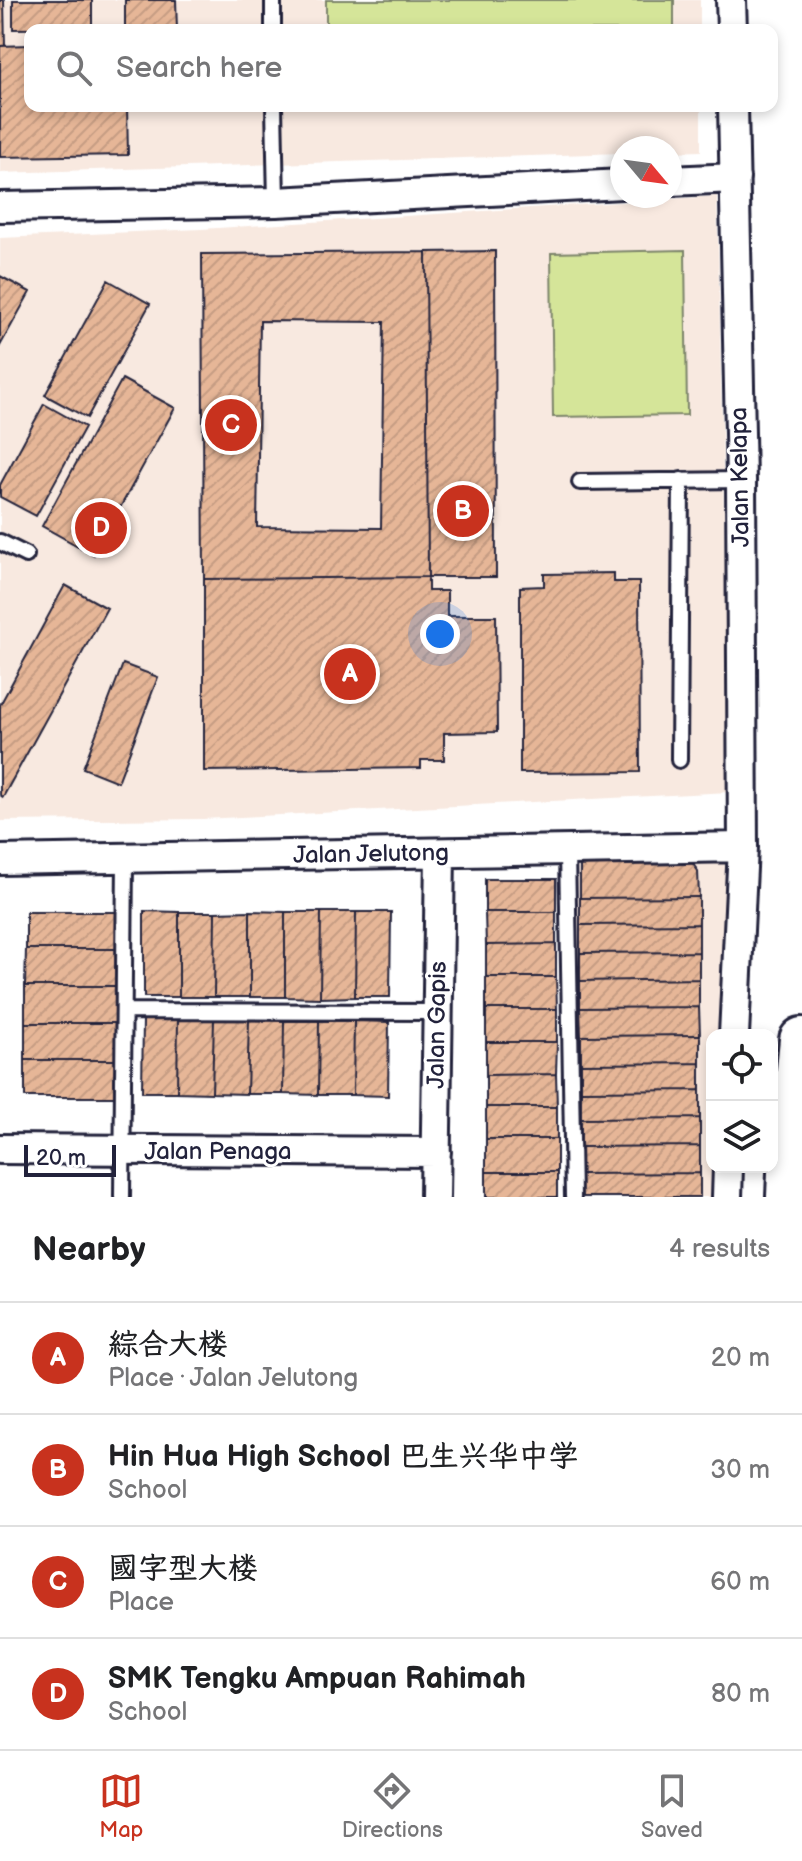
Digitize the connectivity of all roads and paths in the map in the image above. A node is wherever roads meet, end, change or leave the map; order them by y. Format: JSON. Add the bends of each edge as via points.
{"nodes":[{"id":1,"x":273,"y":0,"type":"edge"},
{"id":2,"x":731,"y":0,"type":"edge"},
{"id":3,"x":273,"y":24,"type":"edge"},
{"id":4,"x":732,"y":24,"type":"edge"},
{"id":5,"x":274,"y":112,"type":"edge"},
{"id":6,"x":733,"y":112,"type":"edge"},
{"id":7,"x":735,"y":178,"type":"junction"},
{"id":8,"x":682,"y":180,"type":"edge"},
{"id":9,"x":610,"y":185,"type":"edge"},
{"id":10,"x":276,"y":202,"type":"junction"},
{"id":11,"x":0,"y":207,"type":"edge"},
{"id":12,"x":681,"y":480,"type":"junction"},
{"id":13,"x":741,"y":480,"type":"junction"},
{"id":14,"x":580,"y":482,"type":"dead end"},
{"id":15,"x":0,"y":542,"type":"edge"},
{"id":16,"x":26,"y":555,"type":"dead end"},
{"id":17,"x":679,"y":760,"type":"dead end"},
{"id":18,"x":743,"y":847,"type":"junction"},
{"id":19,"x":567,"y":851,"type":"junction"},
{"id":20,"x":440,"y":853,"type":"junction"},
{"id":21,"x":125,"y":858,"type":"junction"},
{"id":22,"x":0,"y":860,"type":"edge"},
{"id":23,"x":124,"y":1011,"type":"junction"},
{"id":24,"x":438,"y":1012,"type":"junction"},
{"id":25,"x":734,"y":1029,"type":"edge"},
{"id":26,"x":802,"y":1040,"type":"edge"},
{"id":27,"x":0,"y":1149,"type":"edge"},
{"id":28,"x":122,"y":1150,"type":"junction"},
{"id":29,"x":436,"y":1152,"type":"junction"},
{"id":30,"x":728,"y":1173,"type":"edge"},
{"id":31,"x":122,"y":1197,"type":"edge"},
{"id":32,"x":435,"y":1197,"type":"edge"},
{"id":33,"x":573,"y":1197,"type":"edge"},
{"id":34,"x":727,"y":1197,"type":"edge"},
{"id":35,"x":789,"y":1197,"type":"edge"}],
"edges":[{"from":1,"to":3,"type":"lane"},
{"from":2,"to":4,"type":"street"},
{"from":5,"to":10,"type":"lane"},
{"from":6,"to":7,"type":"street","name":"Jalan Kelapa"},
{"from":7,"to":8,"type":"street"},
{"from":7,"to":13,"type":"street","name":"Jalan Kelapa"},
{"from":9,"to":10,"type":"street"},
{"from":10,"to":11,"type":"street"},
{"from":12,"to":13,"type":"lane"},
{"from":12,"to":14,"type":"lane"},
{"from":12,"to":17,"type":"lane"},
{"from":13,"to":18,"type":"street","name":"Jalan Kelapa"},
{"from":15,"to":16,"type":"lane"},
{"from":18,"to":19,"type":"street","name":"Jalan Jelutong"},
{"from":18,"to":25,"type":"street","name":"Jalan Kelapa"},
{"from":19,"to":20,"type":"street","name":"Jalan Jelutong"},
{"from":19,"to":33,"type":"lane"},
{"from":20,"to":21,"type":"street","name":"Jalan Jelutong"},
{"from":20,"to":24,"type":"street","name":"Jalan Gapis"},
{"from":21,"to":22,"type":"street","name":"Jalan Jelutong"},
{"from":21,"to":23,"type":"lane"},
{"from":23,"to":24,"type":"lane"},
{"from":23,"to":28,"type":"lane"},
{"from":24,"to":29,"type":"street","name":"Jalan Gapis"},
{"from":26,"to":35,"type":"highway"},
{"from":27,"to":28,"type":"street","name":"Jalan Penaga"},
{"from":28,"to":29,"type":"street","name":"Jalan Penaga"},
{"from":28,"to":31,"type":"lane"},
{"from":29,"to":32,"type":"street","name":"Jalan Gapis"},
{"from":30,"to":34,"type":"street"}]}
